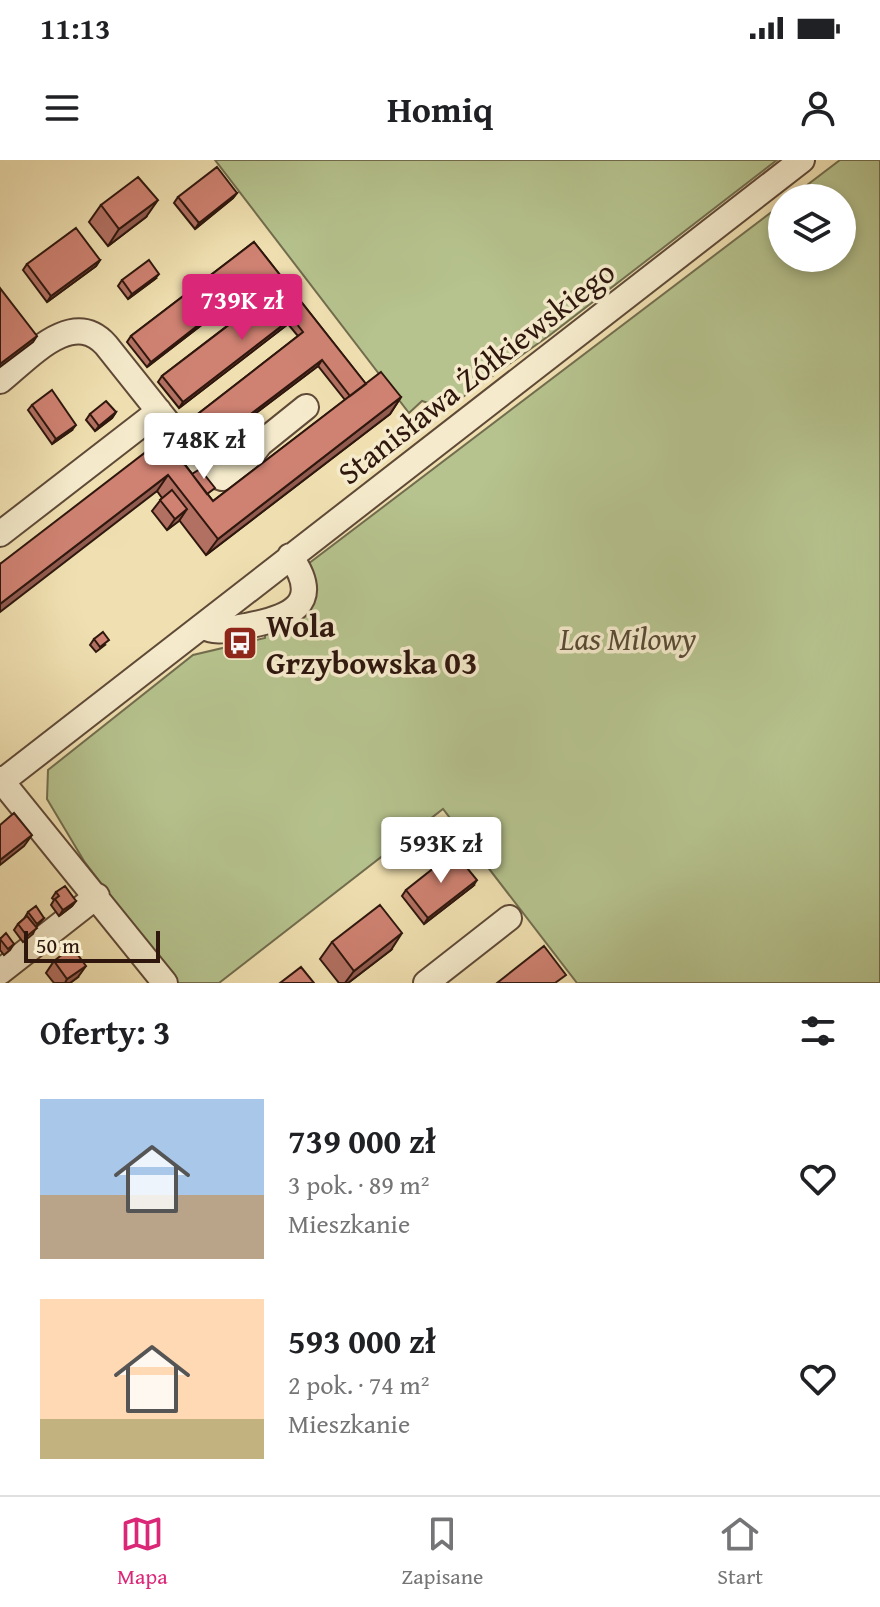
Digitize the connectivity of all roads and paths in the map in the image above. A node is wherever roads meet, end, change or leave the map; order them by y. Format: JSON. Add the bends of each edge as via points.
{"nodes":[{"id":1,"x":802,"y":160,"type":"edge"},
{"id":2,"x":0,"y":381,"type":"edge"},
{"id":3,"x":306,"y":407,"type":"dead end"},
{"id":4,"x":159,"y":411,"type":"junction"},
{"id":5,"x":0,"y":534,"type":"edge"},
{"id":6,"x":290,"y":556,"type":"junction"},
{"id":7,"x":203,"y":626,"type":"junction"},
{"id":8,"x":3,"y":774,"type":"edge"},
{"id":9,"x":97,"y":896,"type":"junction"},
{"id":10,"x":509,"y":918,"type":"dead end"},
{"id":11,"x":0,"y":972,"type":"edge"},
{"id":12,"x":165,"y":983,"type":"edge"},
{"id":13,"x":426,"y":983,"type":"edge"}],
"edges":[{"from":1,"to":6,"type":"street","name":"Stanisława Żółkiewskiego"},
{"from":2,"to":4,"type":"street","via":[[60,335],[81,331],[101,339]]},
{"from":3,"to":4,"type":"street","via":[[260,444],[240,471],[222,478],[208,473]]},
{"from":4,"to":5,"type":"street"},
{"from":6,"to":7,"type":"street","name":"Stanisława Żółkiewskiego"},
{"from":6,"to":7,"type":"street","via":[[303,585],[290,613],[271,622],[218,631]]},
{"from":7,"to":8,"type":"street","name":"Stanisława Żółkiewskiego"},
{"from":8,"to":9,"type":"street"},
{"from":9,"to":11,"type":"street"},
{"from":9,"to":12,"type":"street"},
{"from":10,"to":13,"type":"street"}]}
